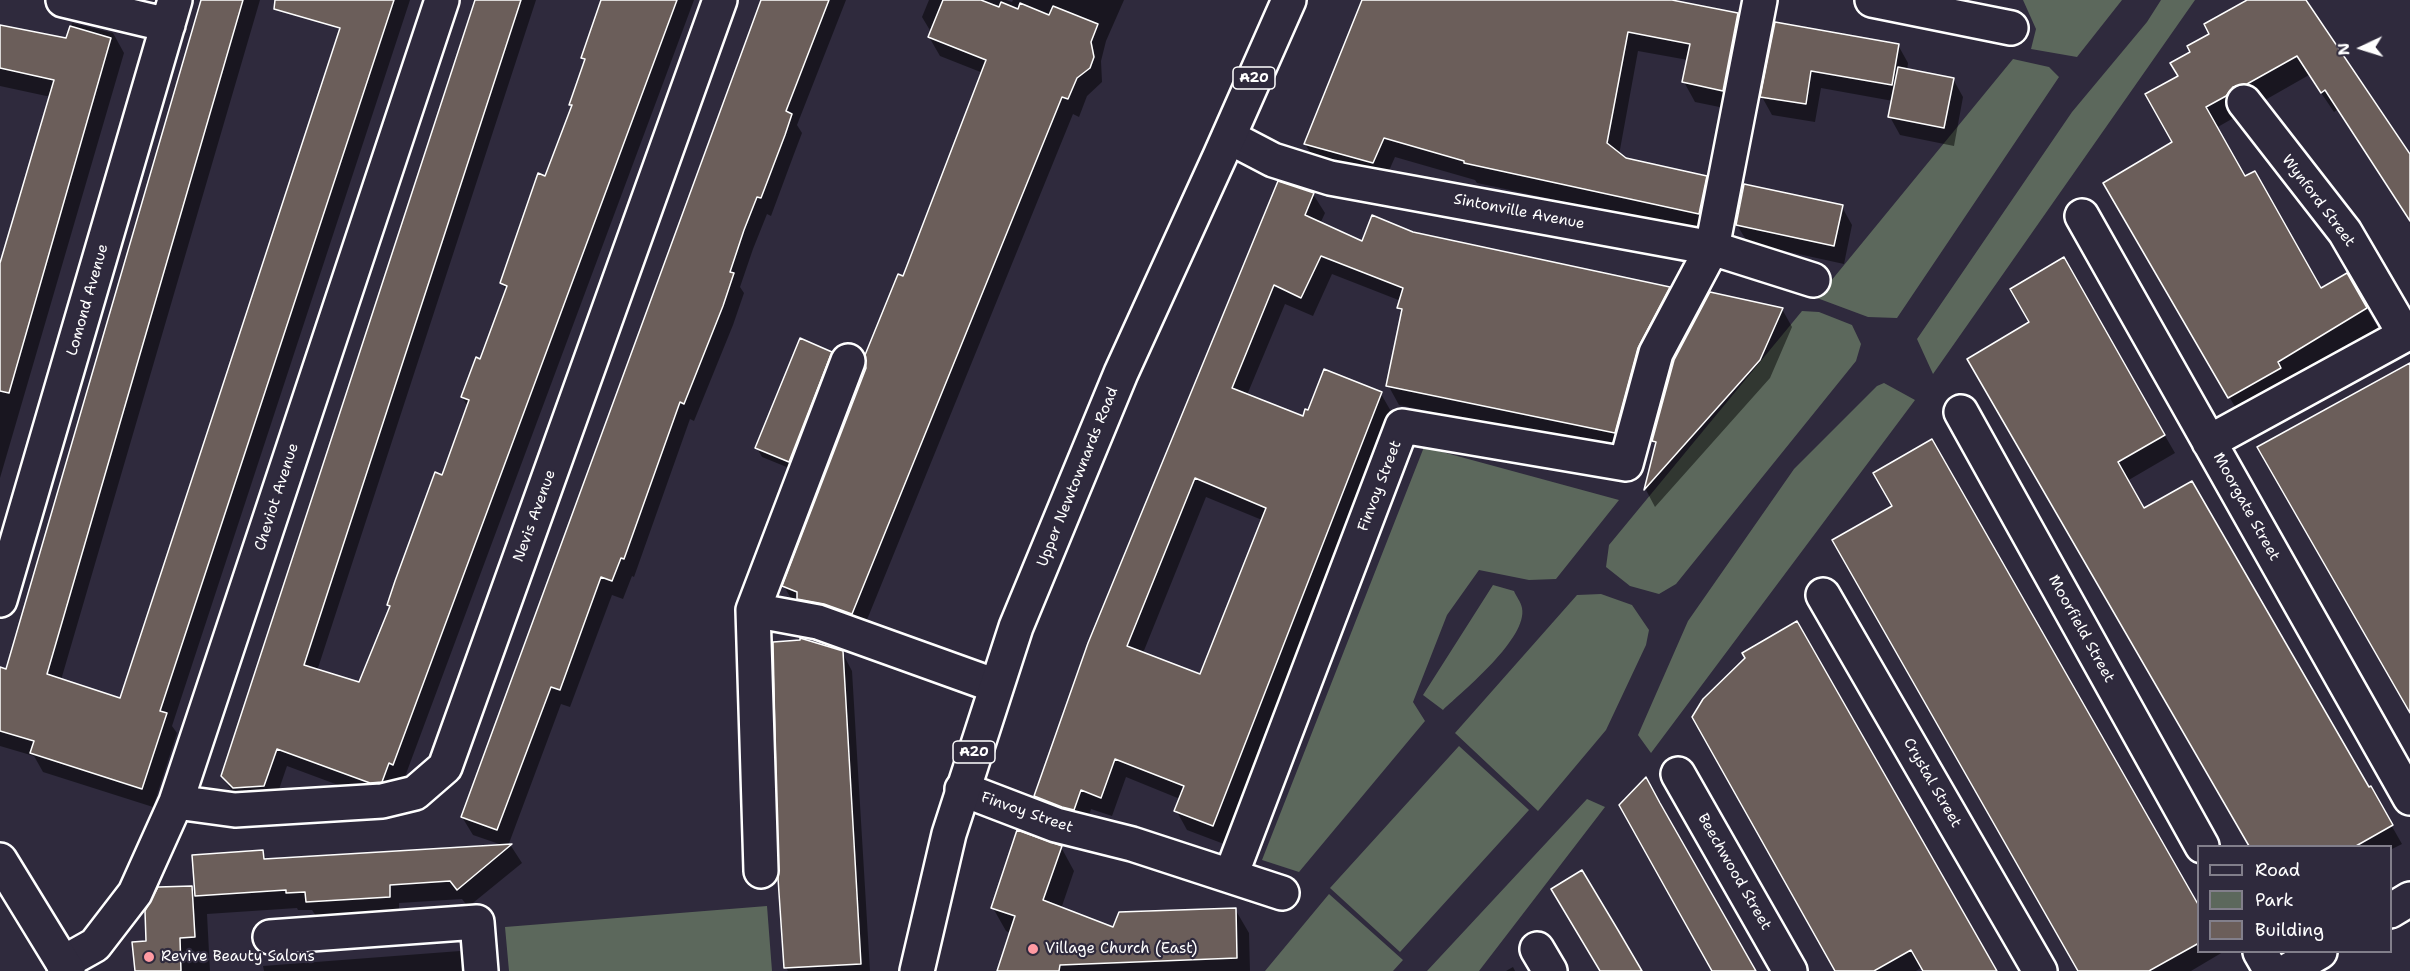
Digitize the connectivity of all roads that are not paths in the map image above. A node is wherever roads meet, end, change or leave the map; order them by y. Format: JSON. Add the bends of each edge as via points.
{"nodes":[{"id":1,"x":63,"y":0,"type":"edge"},
{"id":2,"x":442,"y":0,"type":"edge"},
{"id":3,"x":720,"y":0,"type":"edge"},
{"id":4,"x":1288,"y":0,"type":"edge"},
{"id":5,"x":1760,"y":0,"type":"edge"},
{"id":6,"x":1872,"y":0,"type":"edge"},
{"id":7,"x":1971,"y":10,"type":"edge"},
{"id":8,"x":172,"y":13,"type":"edge"},
{"id":9,"x":2011,"y":28,"type":"dead end"},
{"id":10,"x":2244,"y":102,"type":"dead end"},
{"id":11,"x":1229,"y":137,"type":"junction"},
{"id":12,"x":2082,"y":216,"type":"dead end"},
{"id":13,"x":1712,"y":248,"type":"junction"},
{"id":14,"x":1813,"y":280,"type":"dead end"},
{"id":15,"x":2407,"y":333,"type":"edge"},
{"id":16,"x":848,"y":361,"type":"dead end"},
{"id":17,"x":1961,"y":412,"type":"dead end"},
{"id":18,"x":2209,"y":442,"type":"junction"},
{"id":19,"x":1823,"y":595,"type":"dead end"},
{"id":20,"x":0,"y":600,"type":"edge"},
{"id":21,"x":753,"y":610,"type":"junction"},
{"id":22,"x":996,"y":686,"type":"junction"},
{"id":23,"x":1678,"y":774,"type":"dead end"},
{"id":24,"x":962,"y":789,"type":"junction"},
{"id":25,"x":2410,"y":798,"type":"edge"},
{"id":26,"x":176,"y":802,"type":"junction"},
{"id":27,"x":2201,"y":845,"type":"edge"},
{"id":28,"x":0,"y":860,"type":"edge"},
{"id":29,"x":760,"y":870,"type":"dead end"},
{"id":30,"x":1231,"y":875,"type":"junction"},
{"id":31,"x":1282,"y":893,"type":"dead end"},
{"id":32,"x":2410,"y":899,"type":"edge"},
{"id":33,"x":2392,"y":909,"type":"edge"},
{"id":34,"x":270,"y":937,"type":"dead end"},
{"id":35,"x":2261,"y":953,"type":"edge"},
{"id":36,"x":2317,"y":953,"type":"edge"},
{"id":37,"x":66,"y":967,"type":"edge"},
{"id":38,"x":481,"y":971,"type":"edge"},
{"id":39,"x":917,"y":971,"type":"edge"},
{"id":40,"x":1790,"y":971,"type":"edge"},
{"id":41,"x":2040,"y":971,"type":"edge"},
{"id":42,"x":2271,"y":971,"type":"edge"},
{"id":43,"x":2287,"y":971,"type":"edge"}],
"edges":[{"from":1,"to":8,"type":"street"},
{"from":2,"to":26,"type":"street","name":"Cheviot Avenue"},
{"from":3,"to":26,"type":"street","name":"Nevis Avenue","via":[[445,767],[415,793],[382,801],[235,810]]},
{"from":4,"to":11,"type":"street","name":"Upper Newtownards Road","number":"A20"},
{"from":5,"to":13,"type":"street"},
{"from":6,"to":7,"type":"street"},
{"from":7,"to":9,"type":"street"},
{"from":8,"to":20,"type":"street","name":"Lomond Avenue"},
{"from":10,"to":15,"type":"street","name":"Wynford Street","via":[[2345,232]]},
{"from":11,"to":13,"type":"street","name":"Sintonville Avenue","via":[[1273,160],[1330,178]]},
{"from":11,"to":22,"type":"street","name":"Upper Newtownards Road","number":"A20","via":[[1121,373],[1016,627]]},
{"from":12,"to":18,"type":"street","name":"Moorgate Street"},
{"from":13,"to":14,"type":"street","name":"Sintonville Avenue"},
{"from":13,"to":30,"type":"street","name":"Finvoy Street","via":[[1656,353],[1626,464],[1402,426]]},
{"from":15,"to":18,"type":"street","name":"Wynford Street"},
{"from":16,"to":21,"type":"street"},
{"from":17,"to":27,"type":"street","name":"Moorfield Street"},
{"from":18,"to":25,"type":"street","name":"Moorgate Street"},
{"from":19,"to":41,"type":"street","name":"Crystal Street"},
{"from":21,"to":22,"type":"street","via":[[818,622]]},
{"from":21,"to":29,"type":"street"},
{"from":22,"to":24,"type":"street","name":"Upper Newtownards Road","number":"A20"},
{"from":23,"to":40,"type":"street","name":"Beechwood Street"},
{"from":24,"to":30,"type":"street","name":"Finvoy Street","via":[[1056,825]]},
{"from":24,"to":39,"type":"street","name":"Upper Newtownards Road","number":"A20"},
{"from":26,"to":37,"type":"street","name":"Cheviot Avenue","via":[[135,893],[95,945]]},
{"from":28,"to":37,"type":"street"},
{"from":30,"to":31,"type":"street","name":"Finvoy Street"},
{"from":32,"to":33,"type":"street"},
{"from":34,"to":38,"type":"street","via":[[477,922]]},
{"from":35,"to":42,"type":"street"},
{"from":36,"to":43,"type":"street"}]}
